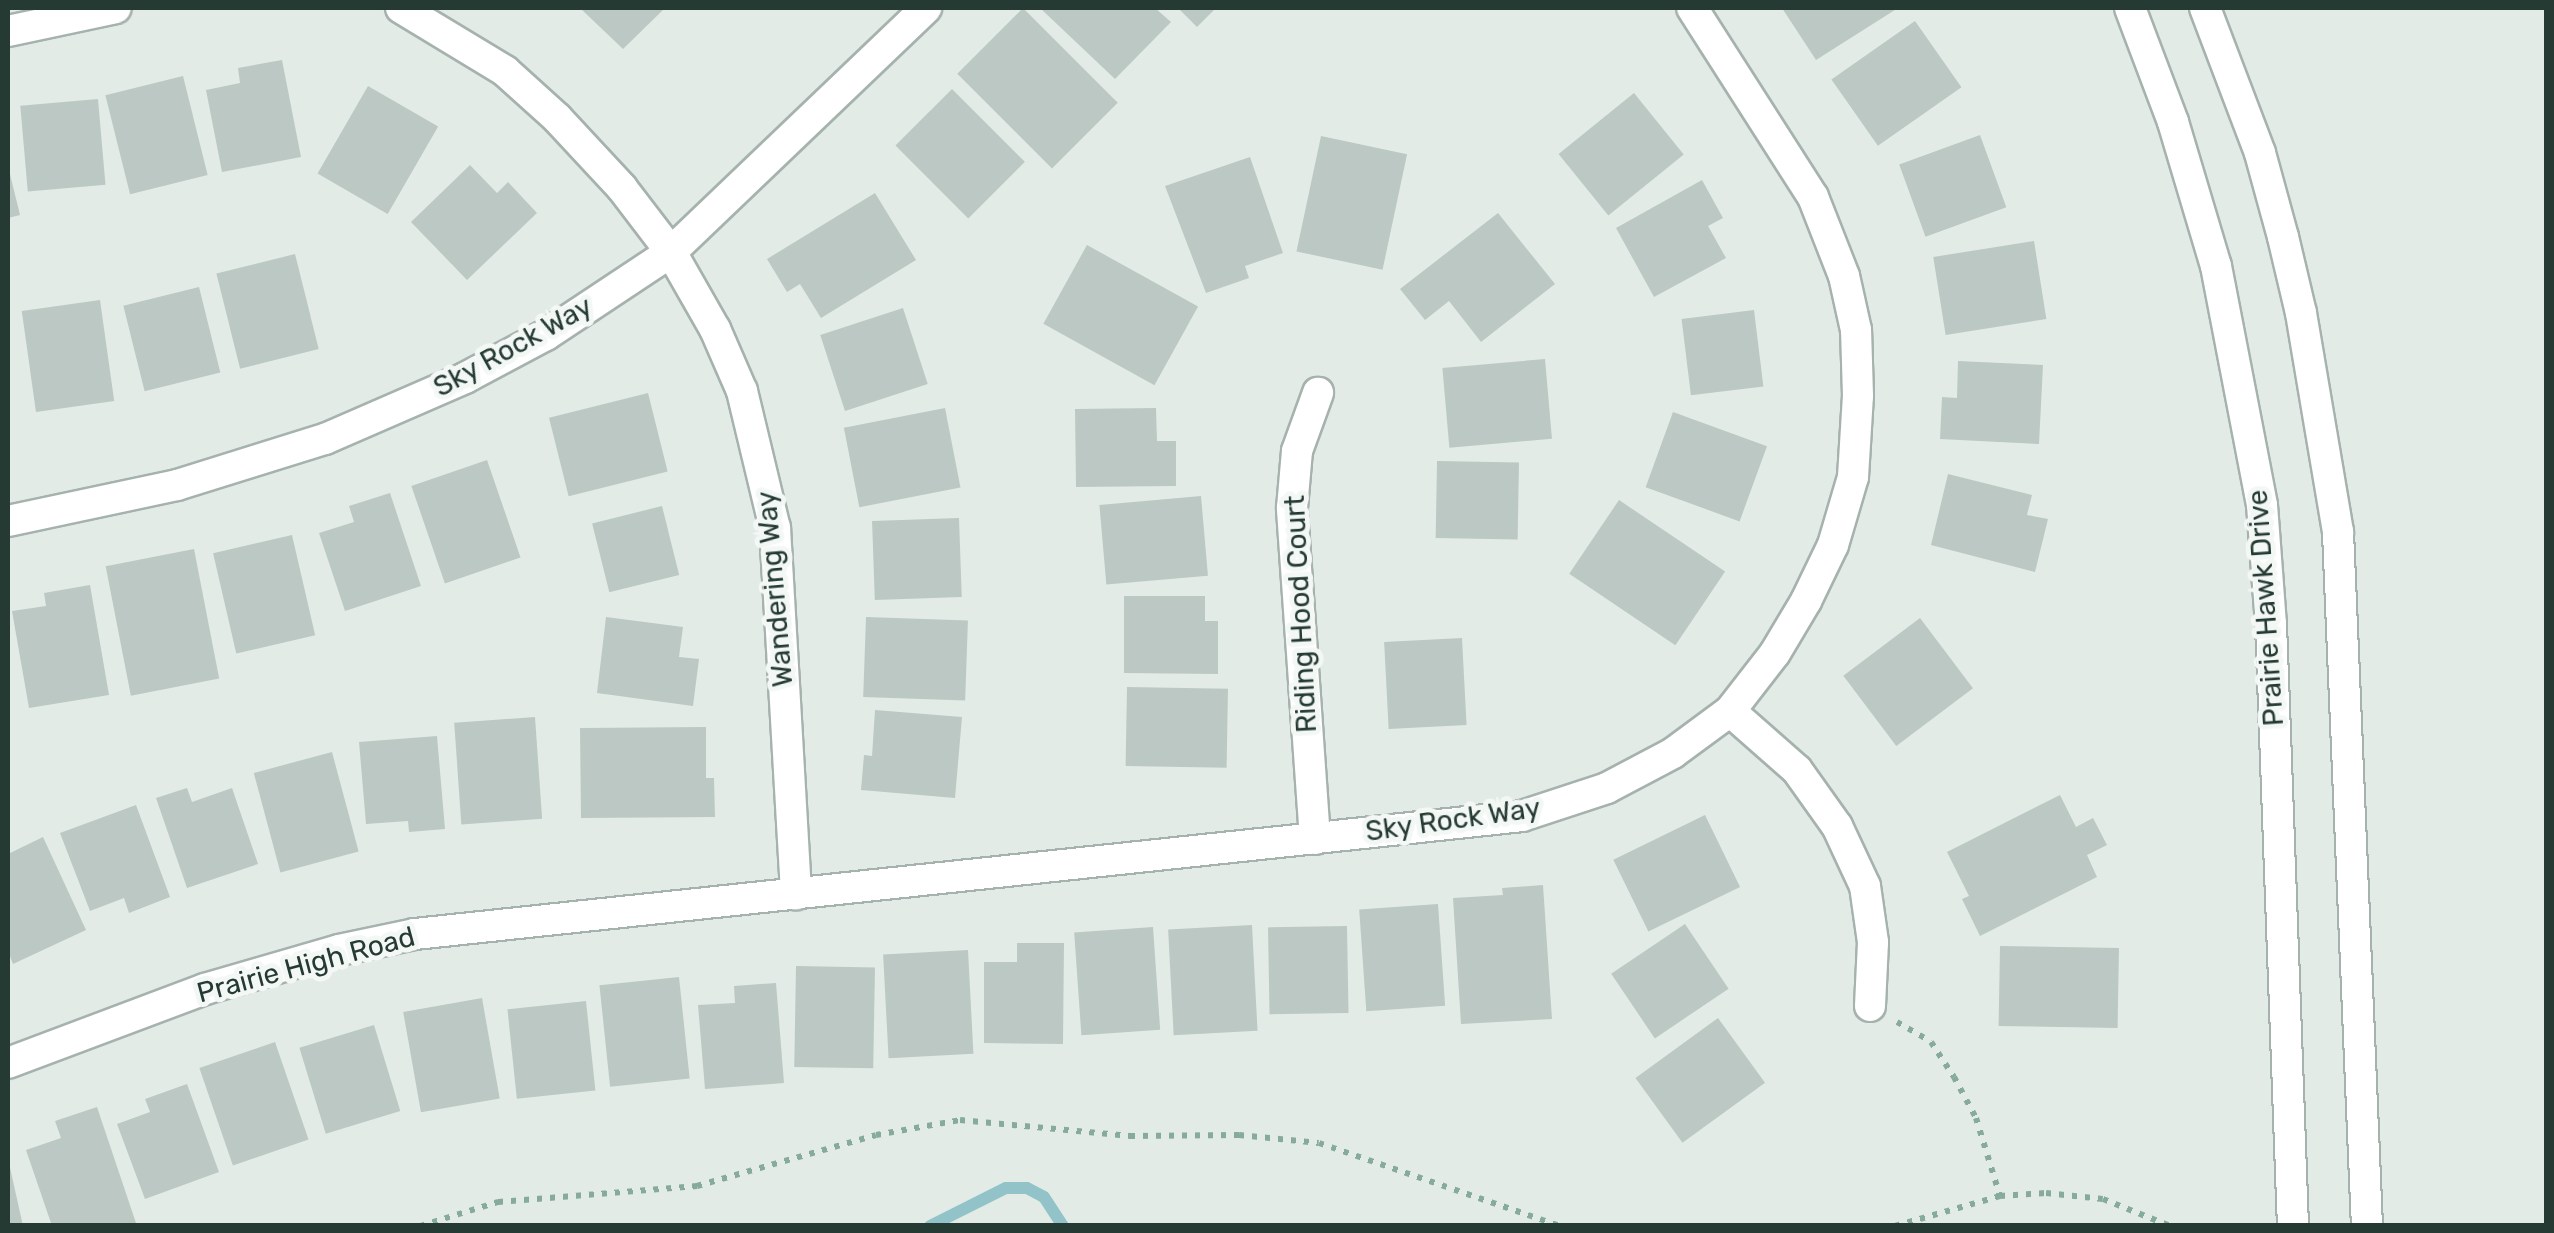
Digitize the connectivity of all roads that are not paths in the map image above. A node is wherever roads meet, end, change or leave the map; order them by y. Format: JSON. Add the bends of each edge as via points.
{"nodes":[{"id":1,"x":116,"y":8,"type":"edge"},
{"id":2,"x":926,"y":8,"type":"edge"},
{"id":3,"x":1692,"y":8,"type":"edge"},
{"id":4,"x":2130,"y":8,"type":"edge"},
{"id":5,"x":2205,"y":8,"type":"edge"},
{"id":6,"x":414,"y":10,"type":"edge"},
{"id":7,"x":8,"y":31,"type":"edge"},
{"id":8,"x":670,"y":252,"type":"junction"},
{"id":9,"x":1318,"y":392,"type":"dead end"},
{"id":10,"x":8,"y":521,"type":"edge"},
{"id":11,"x":1730,"y":711,"type":"junction"},
{"id":12,"x":1315,"y":839,"type":"junction"},
{"id":13,"x":796,"y":894,"type":"junction"},
{"id":14,"x":1870,"y":1006,"type":"road end"},
{"id":15,"x":8,"y":1063,"type":"edge"},
{"id":16,"x":2293,"y":1226,"type":"edge"},
{"id":17,"x":2366,"y":1226,"type":"edge"}],
"edges":[{"from":1,"to":7,"type":"street"},
{"from":2,"to":8,"type":"street","name":"Sky Rock Way"},
{"from":3,"to":11,"type":"street","name":"Sky Rock Way","via":[[1812,197],[1844,276],[1856,330],[1853,477],[1833,545],[1775,653]]},
{"from":4,"to":16,"type":"street","name":"Prairie Hawk Drive","via":[[2216,266],[2262,505]]},
{"from":5,"to":17,"type":"street","via":[[2260,153],[2283,237],[2338,532]]},
{"from":6,"to":8,"type":"street","name":"Wandering Way","via":[[505,70],[557,118]]},
{"from":8,"to":10,"type":"street","name":"Sky Rock Way","via":[[546,335],[325,439],[177,485]]},
{"from":8,"to":13,"type":"street","name":"Wandering Way","via":[[742,391],[772,510]]},
{"from":9,"to":12,"type":"street","name":"Riding Hood Court","via":[[1296,451],[1292,508]]},
{"from":11,"to":12,"type":"street","name":"Sky Rock Way","via":[[1673,753],[1607,788],[1522,816]]},
{"from":11,"to":14,"type":"street","via":[[1797,770],[1837,826],[1865,886],[1874,942]]},
{"from":12,"to":13,"type":"street","name":"Sky Rock Way"},
{"from":13,"to":15,"type":"street","name":"Prairie High Road","via":[[415,934],[339,950],[205,989]]}]}
